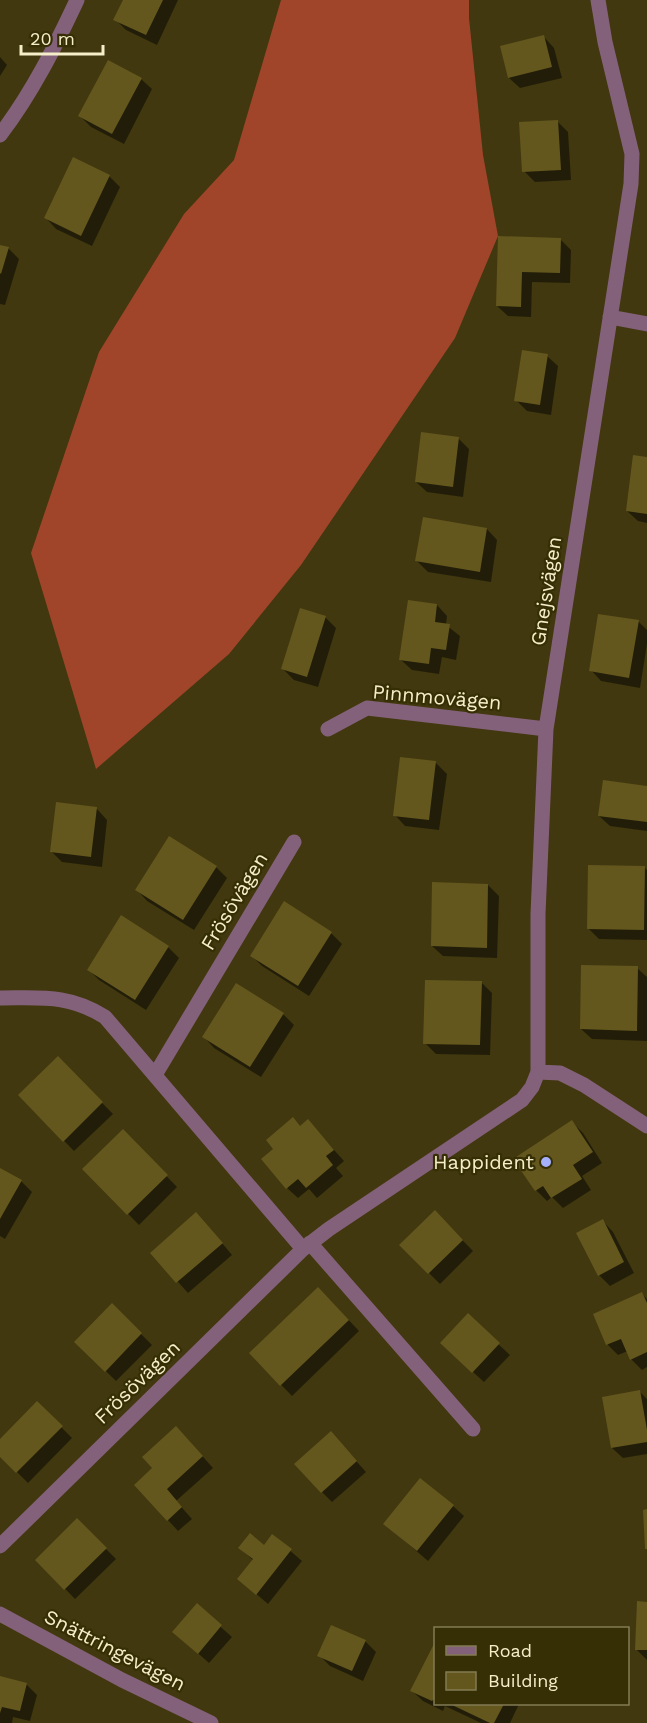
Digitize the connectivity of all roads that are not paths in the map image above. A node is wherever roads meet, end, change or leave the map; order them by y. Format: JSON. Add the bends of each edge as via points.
{"nodes":[{"id":1,"x":77,"y":0,"type":"edge"},
{"id":2,"x":598,"y":0,"type":"edge"},
{"id":3,"x":0,"y":135,"type":"edge"},
{"id":4,"x":610,"y":317,"type":"junction"},
{"id":5,"x":647,"y":324,"type":"edge"},
{"id":6,"x":328,"y":729,"type":"dead end"},
{"id":7,"x":546,"y":729,"type":"junction"},
{"id":8,"x":294,"y":842,"type":"dead end"},
{"id":9,"x":0,"y":998,"type":"edge"},
{"id":10,"x":538,"y":1072,"type":"junction"},
{"id":11,"x":155,"y":1075,"type":"junction"},
{"id":12,"x":647,"y":1126,"type":"edge"},
{"id":13,"x":306,"y":1246,"type":"junction"},
{"id":14,"x":473,"y":1429,"type":"dead end"},
{"id":15,"x":0,"y":1546,"type":"edge"},
{"id":16,"x":0,"y":1614,"type":"edge"},
{"id":17,"x":211,"y":1723,"type":"edge"}],
"edges":[{"from":1,"to":3,"type":"street","via":[[53,50]]},
{"from":2,"to":4,"type":"street","name":"Gnejsvägen","via":[[632,154],[629,200]]},
{"from":4,"to":5,"type":"street"},
{"from":4,"to":7,"type":"street","name":"Gnejsvägen"},
{"from":6,"to":7,"type":"street","name":"Pinnmovägen","via":[[367,708]]},
{"from":7,"to":10,"type":"street","name":"Gnejsvägen","via":[[538,914]]},
{"from":8,"to":11,"type":"street","name":"Frösövägen"},
{"from":9,"to":11,"type":"street","via":[[56,998],[88,1006],[105,1017]]},
{"from":10,"to":12,"type":"street","via":[[560,1073]]},
{"from":10,"to":13,"type":"street","name":"Frösövägen","via":[[522,1100]]},
{"from":11,"to":13,"type":"street"},
{"from":13,"to":14,"type":"street"},
{"from":13,"to":15,"type":"street","name":"Frösövägen"},
{"from":16,"to":17,"type":"street","name":"Snättringevägen"}]}
